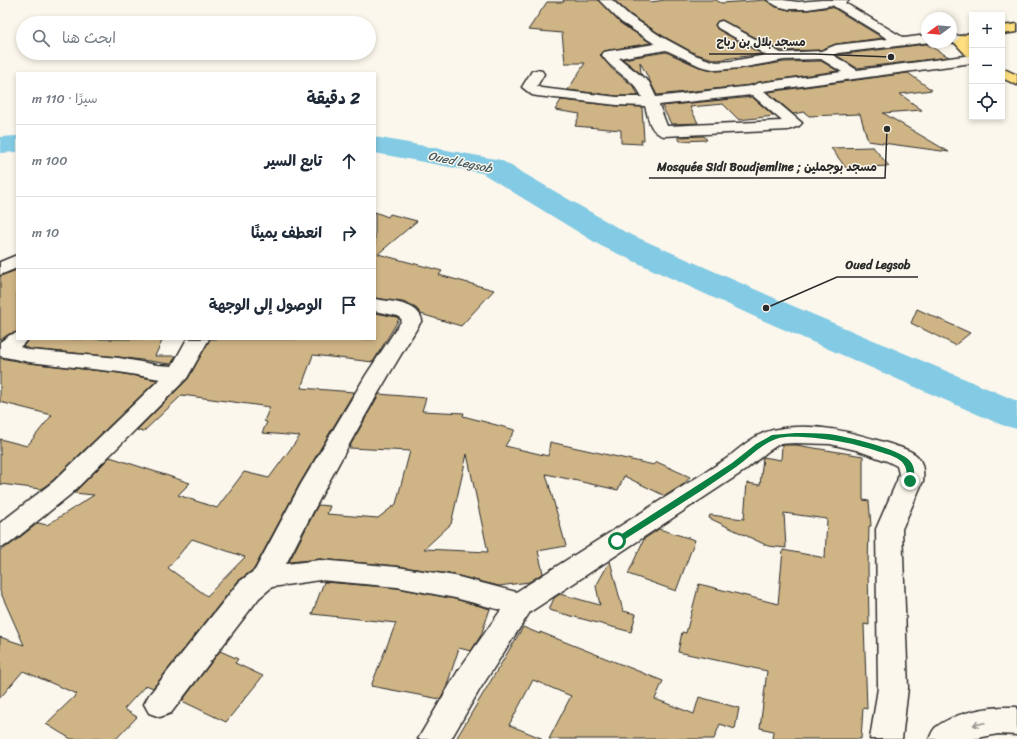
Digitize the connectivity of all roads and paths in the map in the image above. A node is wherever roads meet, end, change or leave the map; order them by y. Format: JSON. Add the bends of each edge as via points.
{"nodes":[{"id":1,"x":605,"y":0,"type":"edge"},
{"id":2,"x":773,"y":0,"type":"edge"},
{"id":3,"x":838,"y":1,"type":"edge"},
{"id":4,"x":722,"y":25,"type":"dead end"},
{"id":5,"x":1017,"y":28,"type":"edge"},
{"id":6,"x":1005,"y":30,"type":"edge"},
{"id":7,"x":962,"y":38,"type":"edge"},
{"id":8,"x":921,"y":39,"type":"edge"},
{"id":9,"x":900,"y":41,"type":"junction"},
{"id":10,"x":669,"y":46,"type":"junction"},
{"id":11,"x":969,"y":50,"type":"edge"},
{"id":12,"x":824,"y":55,"type":"junction"},
{"id":13,"x":779,"y":57,"type":"junction"},
{"id":14,"x":969,"y":59,"type":"edge"},
{"id":15,"x":537,"y":74,"type":"dead end"},
{"id":16,"x":1005,"y":74,"type":"edge"},
{"id":17,"x":855,"y":75,"type":"junction"},
{"id":18,"x":1017,"y":80,"type":"edge"},
{"id":19,"x":755,"y":90,"type":"junction"},
{"id":20,"x":651,"y":102,"type":"junction"},
{"id":21,"x":16,"y":261,"type":"edge"},
{"id":22,"x":0,"y":269,"type":"edge"},
{"id":23,"x":376,"y":305,"type":"edge"},
{"id":24,"x":197,"y":340,"type":"edge"},
{"id":25,"x":7,"y":346,"type":"edge"},
{"id":26,"x":178,"y":373,"type":"junction"},
{"id":27,"x":0,"y":537,"type":"edge"},
{"id":28,"x":265,"y":577,"type":"junction"},
{"id":29,"x":520,"y":604,"type":"junction"},
{"id":30,"x":160,"y":704,"type":"dead end"},
{"id":31,"x":1017,"y":721,"type":"edge"},
{"id":32,"x":434,"y":739,"type":"edge"},
{"id":33,"x":886,"y":739,"type":"edge"},
{"id":34,"x":945,"y":739,"type":"edge"}],
"edges":[{"from":1,"to":10,"type":"street","via":[[628,21]]},
{"from":2,"to":3,"type":"street","via":[[792,6]]},
{"from":3,"to":9,"type":"street"},
{"from":4,"to":13,"type":"street"},
{"from":5,"to":6,"type":"main road"},
{"from":7,"to":11,"type":"main road","via":[[962,43]]},
{"from":8,"to":9,"type":"street"},
{"from":9,"to":12,"type":"street","via":[[836,50]]},
{"from":10,"to":13,"type":"street","via":[[712,65],[723,66]]},
{"from":10,"to":20,"type":"street","via":[[609,55],[644,85]]},
{"from":12,"to":13,"type":"street"},
{"from":12,"to":17,"type":"street"},
{"from":14,"to":17,"type":"street"},
{"from":15,"to":20,"type":"street","via":[[529,87],[537,92]]},
{"from":16,"to":18,"type":"main road"},
{"from":17,"to":19,"type":"street","via":[[759,87]]},
{"from":19,"to":20,"type":"street"},
{"from":19,"to":20,"type":"street","via":[[794,123],[748,128],[664,130],[659,128]]},
{"from":21,"to":22,"type":"street"},
{"from":23,"to":28,"type":"street","via":[[405,311],[412,315],[412,320],[322,470]]},
{"from":24,"to":26,"type":"street"},
{"from":25,"to":26,"type":"street","via":[[29,356]]},
{"from":26,"to":27,"type":"street","via":[[62,488]]},
{"from":28,"to":29,"type":"street","via":[[320,570],[397,577],[455,587]]},
{"from":28,"to":30,"type":"street","via":[[249,590]]},
{"from":29,"to":32,"type":"street","via":[[469,680]]},
{"from":29,"to":33,"type":"street","via":[[774,437],[830,436],[896,454],[907,461],[911,474],[889,530],[893,688]]},
{"from":31,"to":34,"type":"street","one_way":true,"via":[[997,721],[967,727]]}]}
